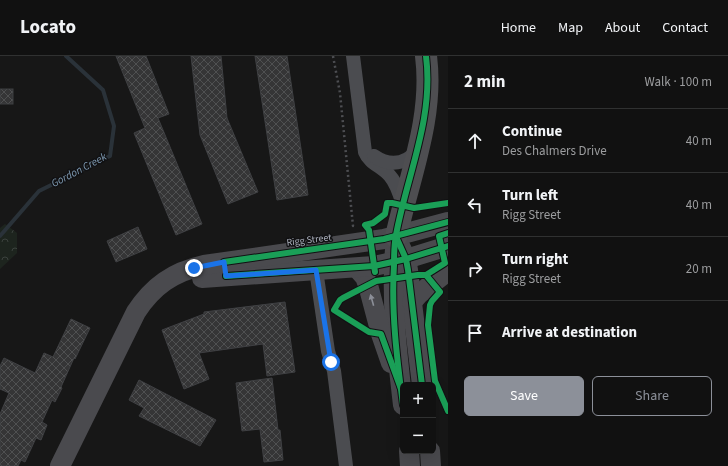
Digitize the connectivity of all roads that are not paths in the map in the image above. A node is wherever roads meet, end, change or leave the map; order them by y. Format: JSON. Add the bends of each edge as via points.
{"nodes":[{"id":1,"x":353,"y":56,"type":"edge"},
{"id":2,"x":426,"y":56,"type":"edge"},
{"id":3,"x":364,"y":146,"type":"junction"},
{"id":4,"x":418,"y":150,"type":"junction"},
{"id":5,"x":403,"y":205,"type":"junction"},
{"id":6,"x":448,"y":222,"type":"edge"},
{"id":7,"x":396,"y":237,"type":"junction"},
{"id":8,"x":351,"y":245,"type":"junction"},
{"id":9,"x":448,"y":246,"type":"edge"},
{"id":10,"x":400,"y":260,"type":"junction"},
{"id":11,"x":357,"y":268,"type":"junction"},
{"id":12,"x":225,"y":269,"type":"junction"},
{"id":13,"x":316,"y":270,"type":"junction"},
{"id":14,"x":448,"y":271,"type":"edge"},
{"id":15,"x":412,"y":302,"type":"junction"},
{"id":16,"x":401,"y":382,"type":"edge"},
{"id":17,"x":422,"y":382,"type":"edge"},
{"id":18,"x":400,"y":391,"type":"edge"},
{"id":19,"x":409,"y":454,"type":"edge"},
{"id":20,"x":430,"y":454,"type":"edge"},
{"id":21,"x":60,"y":466,"type":"edge"},
{"id":22,"x":346,"y":466,"type":"edge"},
{"id":23,"x":410,"y":466,"type":"edge"},
{"id":24,"x":431,"y":466,"type":"edge"}],
"edges":[{"from":1,"to":3,"type":"street"},
{"from":2,"to":4,"type":"highway","via":[[428,92]]},
{"from":3,"to":4,"type":"street","via":[[375,157],[394,163],[408,159]]},
{"from":3,"to":5,"type":"street","via":[[371,161],[391,177]]},
{"from":4,"to":5,"type":"highway"},
{"from":5,"to":7,"type":"highway"},
{"from":6,"to":7,"type":"street","name":"Rigg Street"},
{"from":7,"to":8,"type":"street","name":"Rigg Street","via":[[368,233]]},
{"from":7,"to":10,"type":"street"},
{"from":8,"to":12,"type":"street","name":"Rigg Street"},
{"from":8,"to":13,"type":"street","via":[[321,261]]},
{"from":9,"to":10,"type":"street","name":"Rigg Street"},
{"from":10,"to":11,"type":"street","name":"Rigg Street"},
{"from":10,"to":15,"type":"street"},
{"from":10,"to":16,"type":"street","via":[[394,310]]},
{"from":11,"to":13,"type":"street","name":"Rigg Street"},
{"from":18,"to":11,"type":"street","one_way":true,"via":[[365,277]]},
{"from":12,"to":13,"type":"street","name":"Rigg Street"},
{"from":12,"to":21,"type":"street","name":"Rigg Street","via":[[201,266],[180,272],[167,279],[142,303]]},
{"from":13,"to":22,"type":"street","via":[[328,351],[334,371]]},
{"from":14,"to":15,"type":"street"},
{"from":15,"to":17,"type":"street"},
{"from":19,"to":23,"type":"street"},
{"from":20,"to":24,"type":"street"}]}
